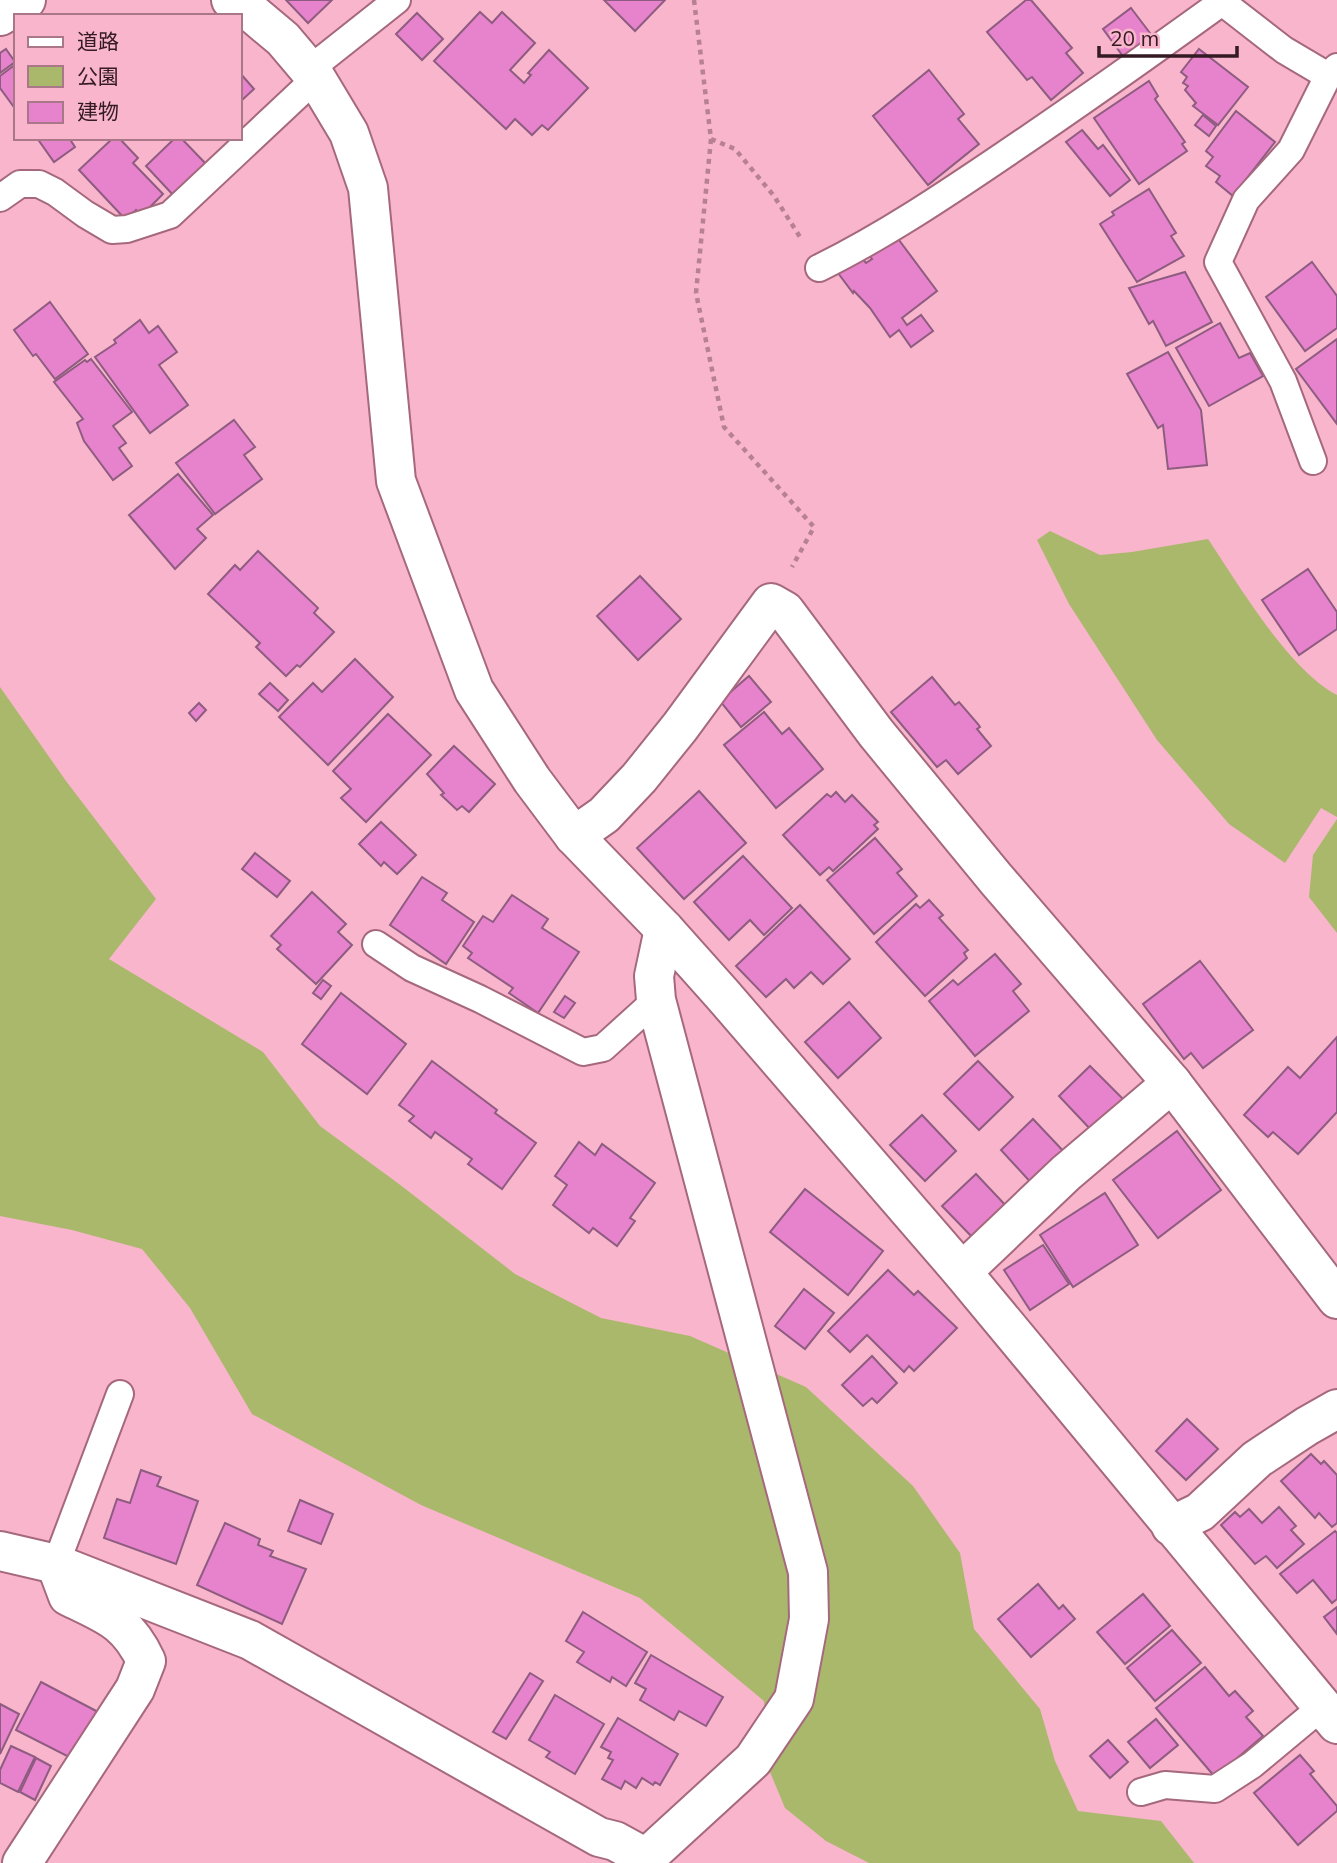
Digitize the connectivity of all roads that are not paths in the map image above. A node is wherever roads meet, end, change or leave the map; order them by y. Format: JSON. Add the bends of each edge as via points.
{"nodes":[{"id":1,"x":26,"y":0,"type":"edge"},
{"id":2,"x":231,"y":0,"type":"edge"},
{"id":3,"x":397,"y":0,"type":"edge"},
{"id":4,"x":0,"y":16,"type":"edge"},
{"id":5,"x":1333,"y":71,"type":"edge"},
{"id":6,"x":313,"y":74,"type":"junction"},
{"id":7,"x":0,"y":198,"type":"edge"},
{"id":8,"x":819,"y":268,"type":"road end"},
{"id":9,"x":1313,"y":461,"type":"dead end"},
{"id":10,"x":574,"y":836,"type":"junction"},
{"id":11,"x":664,"y":929,"type":"junction"},
{"id":12,"x":376,"y":944,"type":"dead end"},
{"id":13,"x":656,"y":1000,"type":"junction"},
{"id":14,"x":1172,"y":1083,"type":"junction"},
{"id":15,"x":962,"y":1272,"type":"junction"},
{"id":16,"x":1337,"y":1299,"type":"edge"},
{"id":17,"x":120,"y":1394,"type":"dead end"},
{"id":18,"x":1337,"y":1409,"type":"edge"},
{"id":19,"x":1171,"y":1526,"type":"junction"},
{"id":20,"x":0,"y":1551,"type":"edge"},
{"id":21,"x":56,"y":1564,"type":"junction"},
{"id":22,"x":1330,"y":1715,"type":"edge"},
{"id":23,"x":1141,"y":1792,"type":"dead end"},
{"id":24,"x":647,"y":1861,"type":"edge"},
{"id":25,"x":22,"y":1863,"type":"edge"}],
"edges":[{"from":1,"to":4,"type":"street"},
{"from":2,"to":6,"type":"street","via":[[283,39]]},
{"from":3,"to":6,"type":"lane"},
{"from":5,"to":8,"type":"lane","via":[[1284,50],[1222,2],[943,197]]},
{"from":5,"to":9,"type":"lane","via":[[1291,150],[1246,201],[1218,262],[1283,381]]},
{"from":6,"to":7,"type":"lane","via":[[170,215],[112,230],[39,184],[20,184]]},
{"from":6,"to":10,"type":"street","via":[[349,132],[368,188],[396,481],[474,690]]},
{"from":10,"to":11,"type":"street"},
{"from":10,"to":14,"type":"street","via":[[604,815],[639,778],[771,603],[785,611],[996,880]]},
{"from":11,"to":13,"type":"street","via":[[654,976]]},
{"from":11,"to":15,"type":"street"},
{"from":12,"to":13,"type":"lane","via":[[412,968],[583,1052],[603,1048]]},
{"from":13,"to":24,"type":"street","via":[[808,1572],[809,1619],[794,1699],[753,1760]]},
{"from":14,"to":15,"type":"street","via":[[1066,1173]]},
{"from":14,"to":16,"type":"street"},
{"from":15,"to":19,"type":"street"},
{"from":17,"to":21,"type":"lane"},
{"from":18,"to":19,"type":"street","via":[[1257,1460],[1200,1512]]},
{"from":19,"to":22,"type":"street"},
{"from":20,"to":21,"type":"street"},
{"from":21,"to":24,"type":"street","via":[[250,1640]]},
{"from":21,"to":25,"type":"street","via":[[68,1596],[117,1621],[137,1641],[146,1661],[135,1689]]},
{"from":22,"to":23,"type":"lane","via":[[1215,1790],[1165,1785]]}]}
